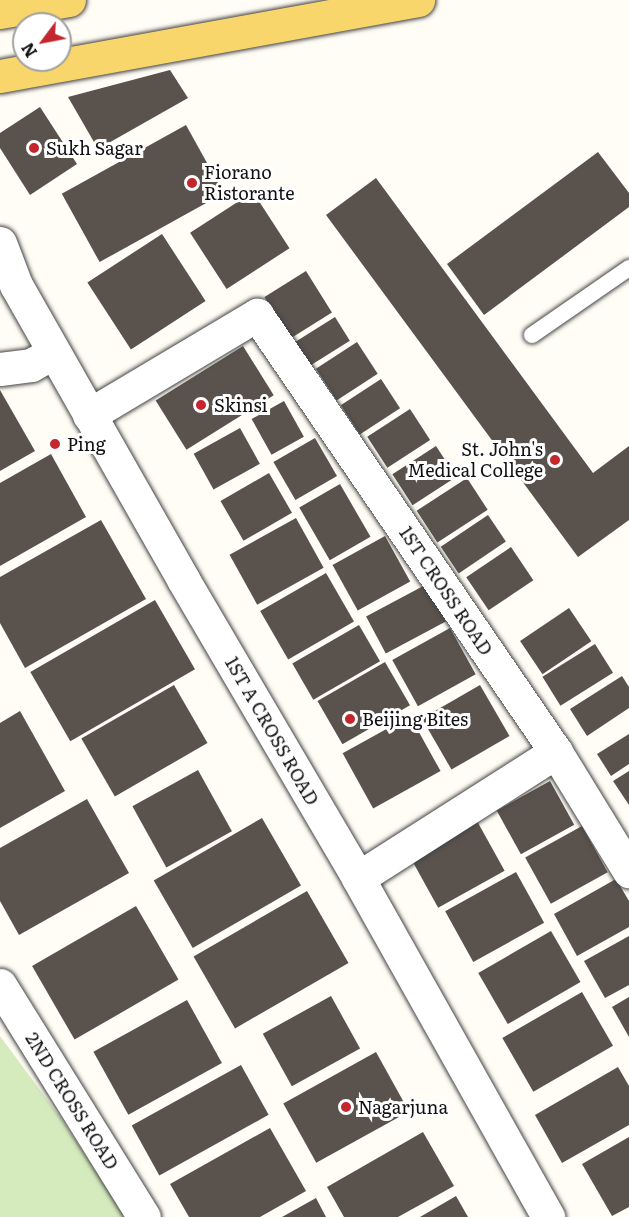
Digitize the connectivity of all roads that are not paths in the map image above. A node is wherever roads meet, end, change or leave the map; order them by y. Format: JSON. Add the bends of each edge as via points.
{"nodes":[{"id":1,"x":69,"y":0,"type":"edge"},
{"id":2,"x":418,"y":0,"type":"edge"},
{"id":3,"x":0,"y":12,"type":"edge"},
{"id":4,"x":0,"y":76,"type":"edge"},
{"id":5,"x":0,"y":243,"type":"edge"},
{"id":6,"x":629,"y":268,"type":"edge"},
{"id":7,"x":532,"y":335,"type":"dead end"},
{"id":8,"x":54,"y":352,"type":"junction"},
{"id":9,"x":0,"y":369,"type":"edge"},
{"id":10,"x":89,"y":415,"type":"junction"},
{"id":11,"x":555,"y":752,"type":"junction"},
{"id":12,"x":629,"y":871,"type":"edge"},
{"id":13,"x":358,"y":878,"type":"junction"},
{"id":14,"x":0,"y":985,"type":"edge"},
{"id":15,"x":0,"y":1003,"type":"edge"},
{"id":16,"x":30,"y":1034,"type":"junction"},
{"id":17,"x":144,"y":1217,"type":"edge"},
{"id":18,"x":548,"y":1217,"type":"edge"}],
"edges":[{"from":1,"to":3,"type":"main road"},
{"from":2,"to":4,"type":"main road"},
{"from":5,"to":8,"type":"street","name":"1ST A CROSS ROAD","via":[[16,285]]},
{"from":6,"to":7,"type":"lane"},
{"from":8,"to":9,"type":"street","via":[[31,365]]},
{"from":8,"to":10,"type":"street","name":"1ST A CROSS ROAD"},
{"from":10,"to":11,"type":"street","name":"1ST CROSS ROAD","via":[[257,315]]},
{"from":10,"to":13,"type":"street","name":"1ST A CROSS ROAD"},
{"from":11,"to":12,"type":"street","name":"1ST CROSS ROAD"},
{"from":11,"to":13,"type":"street"},
{"from":13,"to":18,"type":"street","name":"1ST A CROSS ROAD"},
{"from":14,"to":16,"type":"street","name":"2ND CROSS ROAD"},
{"from":15,"to":16,"type":"street"},
{"from":16,"to":17,"type":"street","name":"2ND CROSS ROAD"}]}
